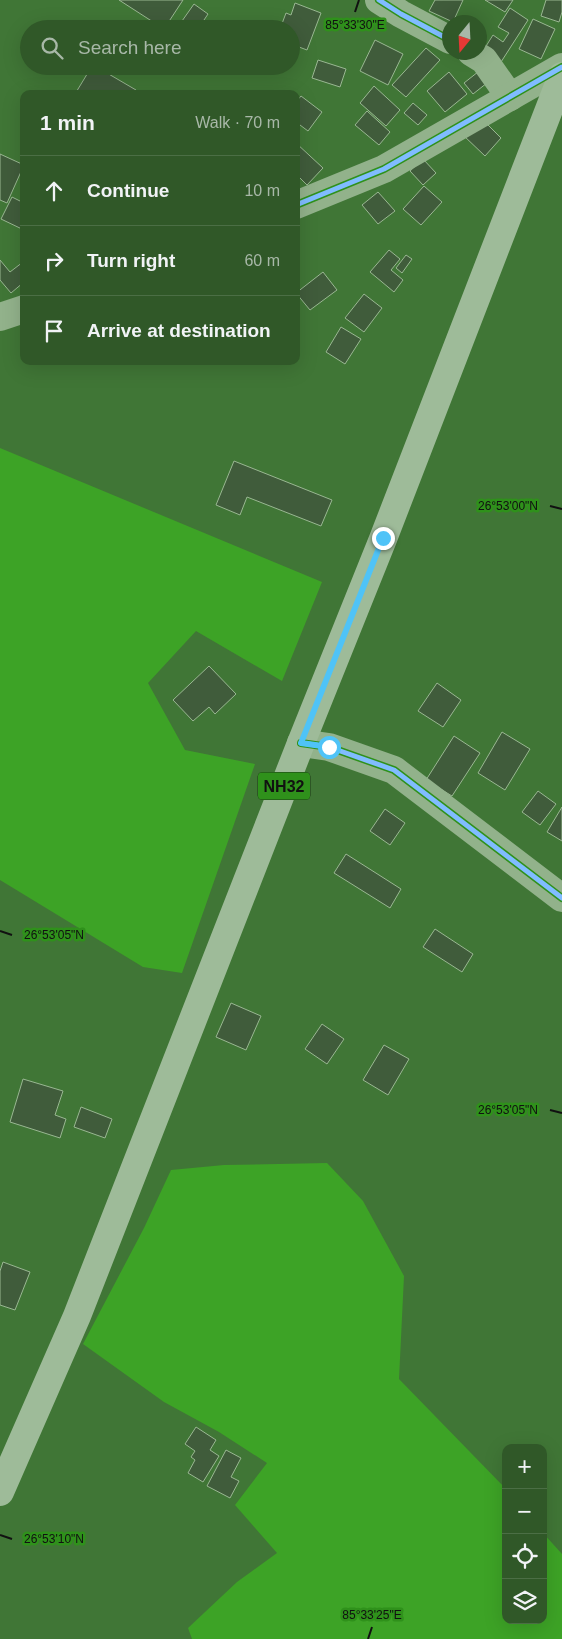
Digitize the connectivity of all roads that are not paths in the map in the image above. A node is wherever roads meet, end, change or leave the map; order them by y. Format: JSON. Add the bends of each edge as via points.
{"nodes":[{"id":1,"x":379,"y":0,"type":"edge"},
{"id":2,"x":442,"y":36,"type":"edge"},
{"id":3,"x":484,"y":60,"type":"edge"},
{"id":4,"x":562,"y":67,"type":"edge"},
{"id":5,"x":562,"y":76,"type":"edge"},
{"id":6,"x":510,"y":97,"type":"junction"},
{"id":7,"x":300,"y":203,"type":"edge"},
{"id":8,"x":20,"y":310,"type":"edge"},
{"id":9,"x":0,"y":317,"type":"edge"},
{"id":10,"x":301,"y":743,"type":"junction"},
{"id":11,"x":562,"y":898,"type":"edge"},
{"id":12,"x":0,"y":1492,"type":"edge"}],
"edges":[{"from":1,"to":2,"type":"street"},
{"from":3,"to":6,"type":"street"},
{"from":4,"to":6,"type":"street"},
{"from":5,"to":10,"type":"main road","number":"NH32"},
{"from":6,"to":7,"type":"street","via":[[384,169]]},
{"from":8,"to":9,"type":"street"},
{"from":10,"to":11,"type":"street","via":[[329,747],[394,770]]},
{"from":10,"to":12,"type":"main road","number":"NH32","via":[[77,1316]]}]}
